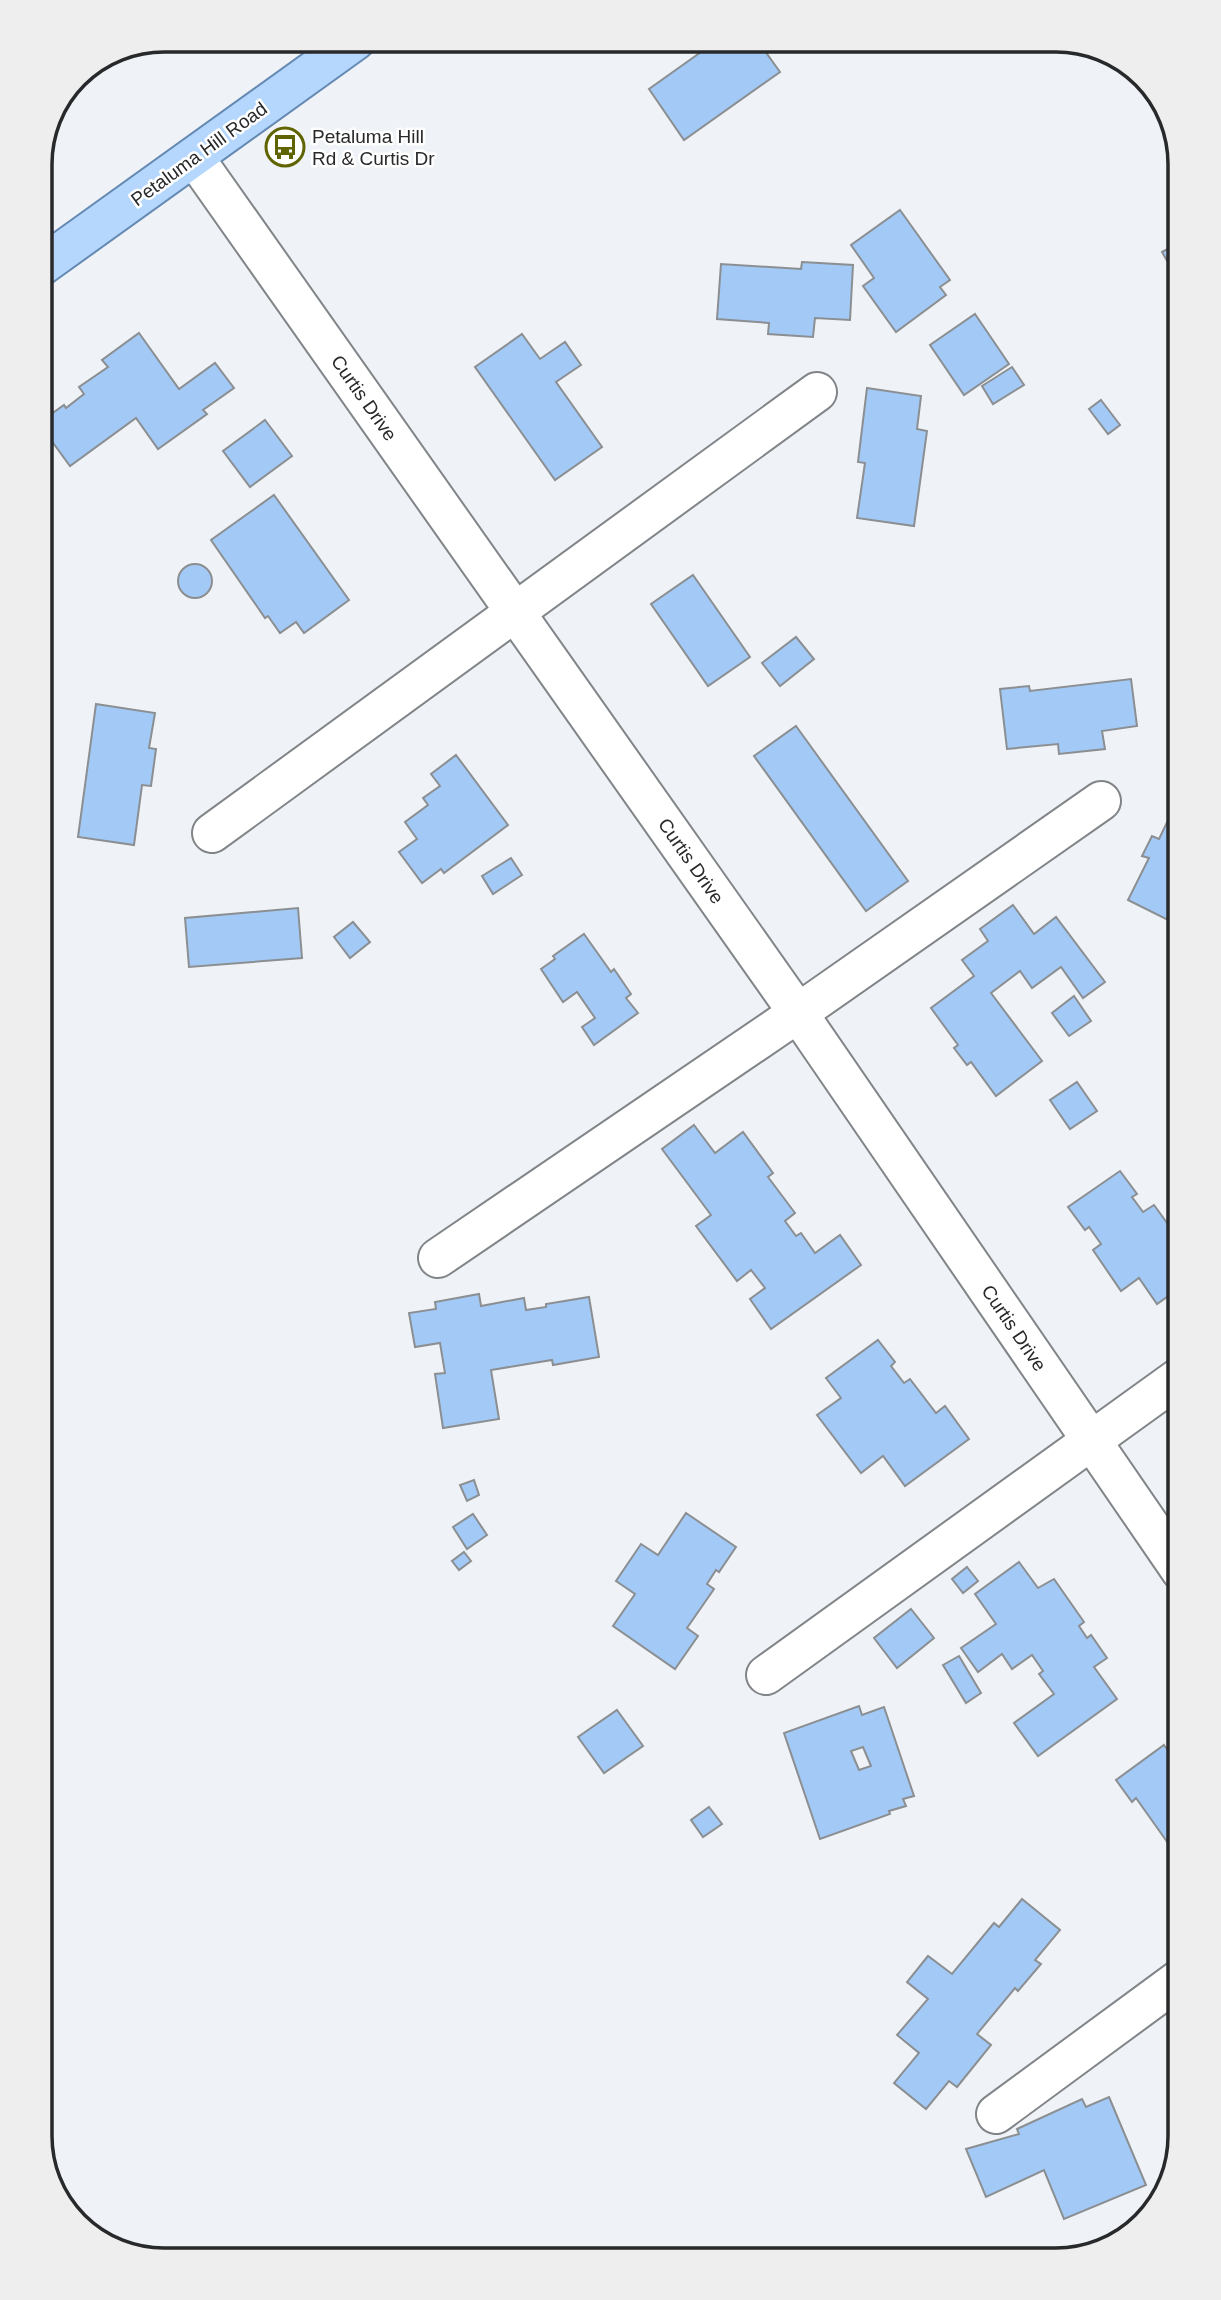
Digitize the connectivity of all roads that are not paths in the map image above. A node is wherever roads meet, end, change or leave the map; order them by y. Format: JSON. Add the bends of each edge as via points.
{"nodes":[{"id":1,"x":339,"y":52,"type":"edge"},
{"id":2,"x":194,"y":157,"type":"junction"},
{"id":3,"x":53,"y":258,"type":"edge"},
{"id":4,"x":817,"y":392,"type":"dead end"},
{"id":5,"x":515,"y":612,"type":"junction"},
{"id":6,"x":1101,"y":802,"type":"dead end"},
{"id":7,"x":212,"y":834,"type":"dead end"},
{"id":8,"x":799,"y":1013,"type":"junction"},
{"id":9,"x":438,"y":1258,"type":"dead end"},
{"id":10,"x":1168,"y":1385,"type":"edge"},
{"id":11,"x":1091,"y":1440,"type":"junction"},
{"id":12,"x":1168,"y":1552,"type":"edge"},
{"id":13,"x":766,"y":1675,"type":"dead end"},
{"id":14,"x":1168,"y":1988,"type":"edge"},
{"id":15,"x":996,"y":2114,"type":"dead end"}],
"edges":[{"from":1,"to":2,"type":"main road","name":"Petaluma Hill Road"},
{"from":2,"to":3,"type":"main road","name":"Petaluma Hill Road"},
{"from":2,"to":5,"type":"street","name":"Curtis Drive"},
{"from":4,"to":5,"type":"street"},
{"from":5,"to":7,"type":"street"},
{"from":5,"to":8,"type":"street","name":"Curtis Drive"},
{"from":6,"to":8,"type":"street"},
{"from":8,"to":9,"type":"street"},
{"from":8,"to":11,"type":"street","name":"Curtis Drive"},
{"from":10,"to":11,"type":"street"},
{"from":11,"to":12,"type":"street","name":"Curtis Drive"},
{"from":11,"to":13,"type":"street"},
{"from":14,"to":15,"type":"street"}]}
